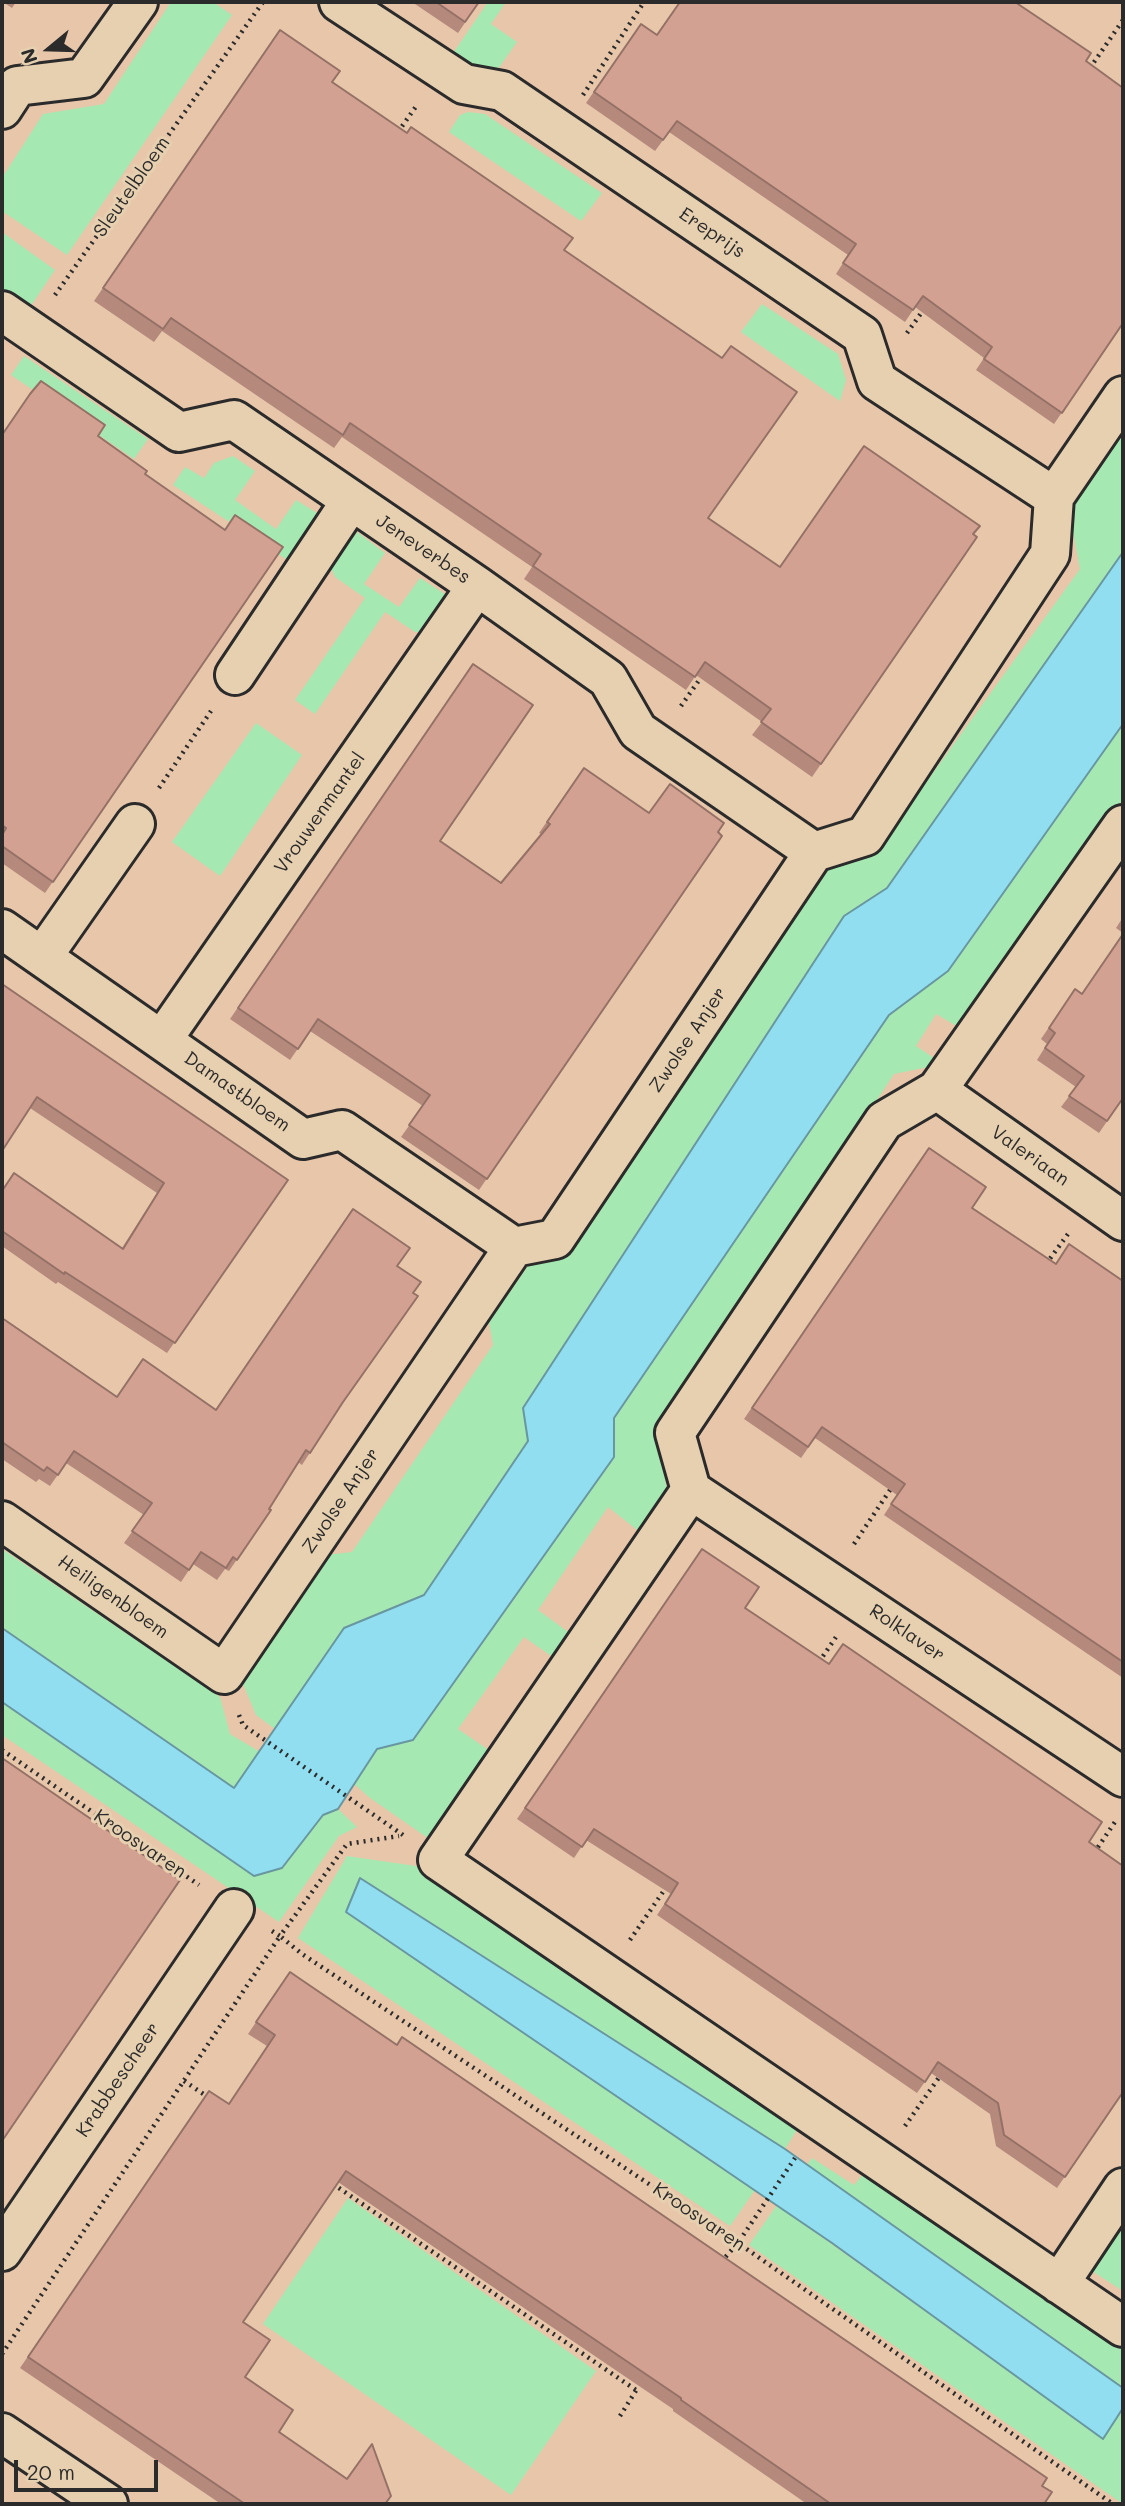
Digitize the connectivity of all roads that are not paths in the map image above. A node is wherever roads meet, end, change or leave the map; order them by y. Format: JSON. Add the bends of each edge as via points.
{"nodes":[{"id":1,"x":138,"y":2,"type":"edge"},
{"id":2,"x":339,"y":2,"type":"edge"},
{"id":3,"x":7,"y":90,"type":"edge"},
{"id":4,"x":16,"y":321,"type":"edge"},
{"id":5,"x":1123,"y":396,"type":"edge"},
{"id":6,"x":1054,"y":497,"type":"junction"},
{"id":7,"x":351,"y":501,"type":"junction"},
{"id":8,"x":477,"y":586,"type":"junction"},
{"id":9,"x":235,"y":675,"type":"road end"},
{"id":10,"x":135,"y":824,"type":"road end"},
{"id":11,"x":1123,"y":825,"type":"edge"},
{"id":12,"x":814,"y":852,"type":"junction"},
{"id":13,"x":2,"y":929,"type":"edge"},
{"id":14,"x":42,"y":957,"type":"junction"},
{"id":15,"x":162,"y":1040,"type":"junction"},
{"id":16,"x":937,"y":1090,"type":"junction"},
{"id":17,"x":1123,"y":1221,"type":"edge"},
{"id":18,"x":514,"y":1247,"type":"junction"},
{"id":19,"x":691,"y":1490,"type":"junction"},
{"id":20,"x":2,"y":1521,"type":"edge"},
{"id":21,"x":223,"y":1674,"type":"joint"},
{"id":22,"x":1123,"y":1777,"type":"edge"},
{"id":23,"x":234,"y":1909,"type":"road end"},
{"id":24,"x":1123,"y":2188,"type":"edge"},
{"id":25,"x":2,"y":2251,"type":"edge"},
{"id":26,"x":1059,"y":2284,"type":"junction"},
{"id":27,"x":1123,"y":2327,"type":"edge"},
{"id":28,"x":2,"y":2432,"type":"edge"},
{"id":29,"x":108,"y":2504,"type":"edge"}],
"edges":[{"from":1,"to":3,"type":"street","via":[[84,79]]},
{"from":2,"to":6,"type":"street","name":"Ereprijs","via":[[464,84],[502,91],[862,335],[877,381]]},
{"from":4,"to":7,"type":"street","name":"Jeneverbes","via":[[179,432],[234,421]]},
{"from":5,"to":6,"type":"street"},
{"from":6,"to":12,"type":"street","via":[[1051,554],[865,836]]},
{"from":7,"to":8,"type":"street","name":"Jeneverbes"},
{"from":7,"to":9,"type":"street"},
{"from":8,"to":12,"type":"street","name":"Jeneverbes","via":[[608,679],[638,731]]},
{"from":8,"to":15,"type":"street","name":"Vrouwenmantel"},
{"from":10,"to":14,"type":"street"},
{"from":11,"to":16,"type":"street"},
{"from":12,"to":18,"type":"street","name":"Zwolse Anjer","via":[[555,1239]]},
{"from":13,"to":14,"type":"street","name":"Damastbloem"},
{"from":14,"to":15,"type":"street","name":"Damastbloem"},
{"from":15,"to":18,"type":"street","name":"Damastbloem","via":[[303,1139],[342,1130]]},
{"from":16,"to":17,"type":"street","name":"Valeriaan"},
{"from":16,"to":19,"type":"street","via":[[884,1121],[675,1433]]},
{"from":18,"to":21,"type":"street","name":"Zwolse Anjer"},
{"from":19,"to":22,"type":"street","name":"Rolklaver"},
{"from":19,"to":26,"type":"street","via":[[438,1860]]},
{"from":20,"to":21,"type":"street","name":"Heiligenbloem"},
{"from":23,"to":25,"type":"street","name":"Krabbescheer"},
{"from":24,"to":26,"type":"street"},
{"from":26,"to":27,"type":"street"},
{"from":28,"to":29,"type":"street"}]}
